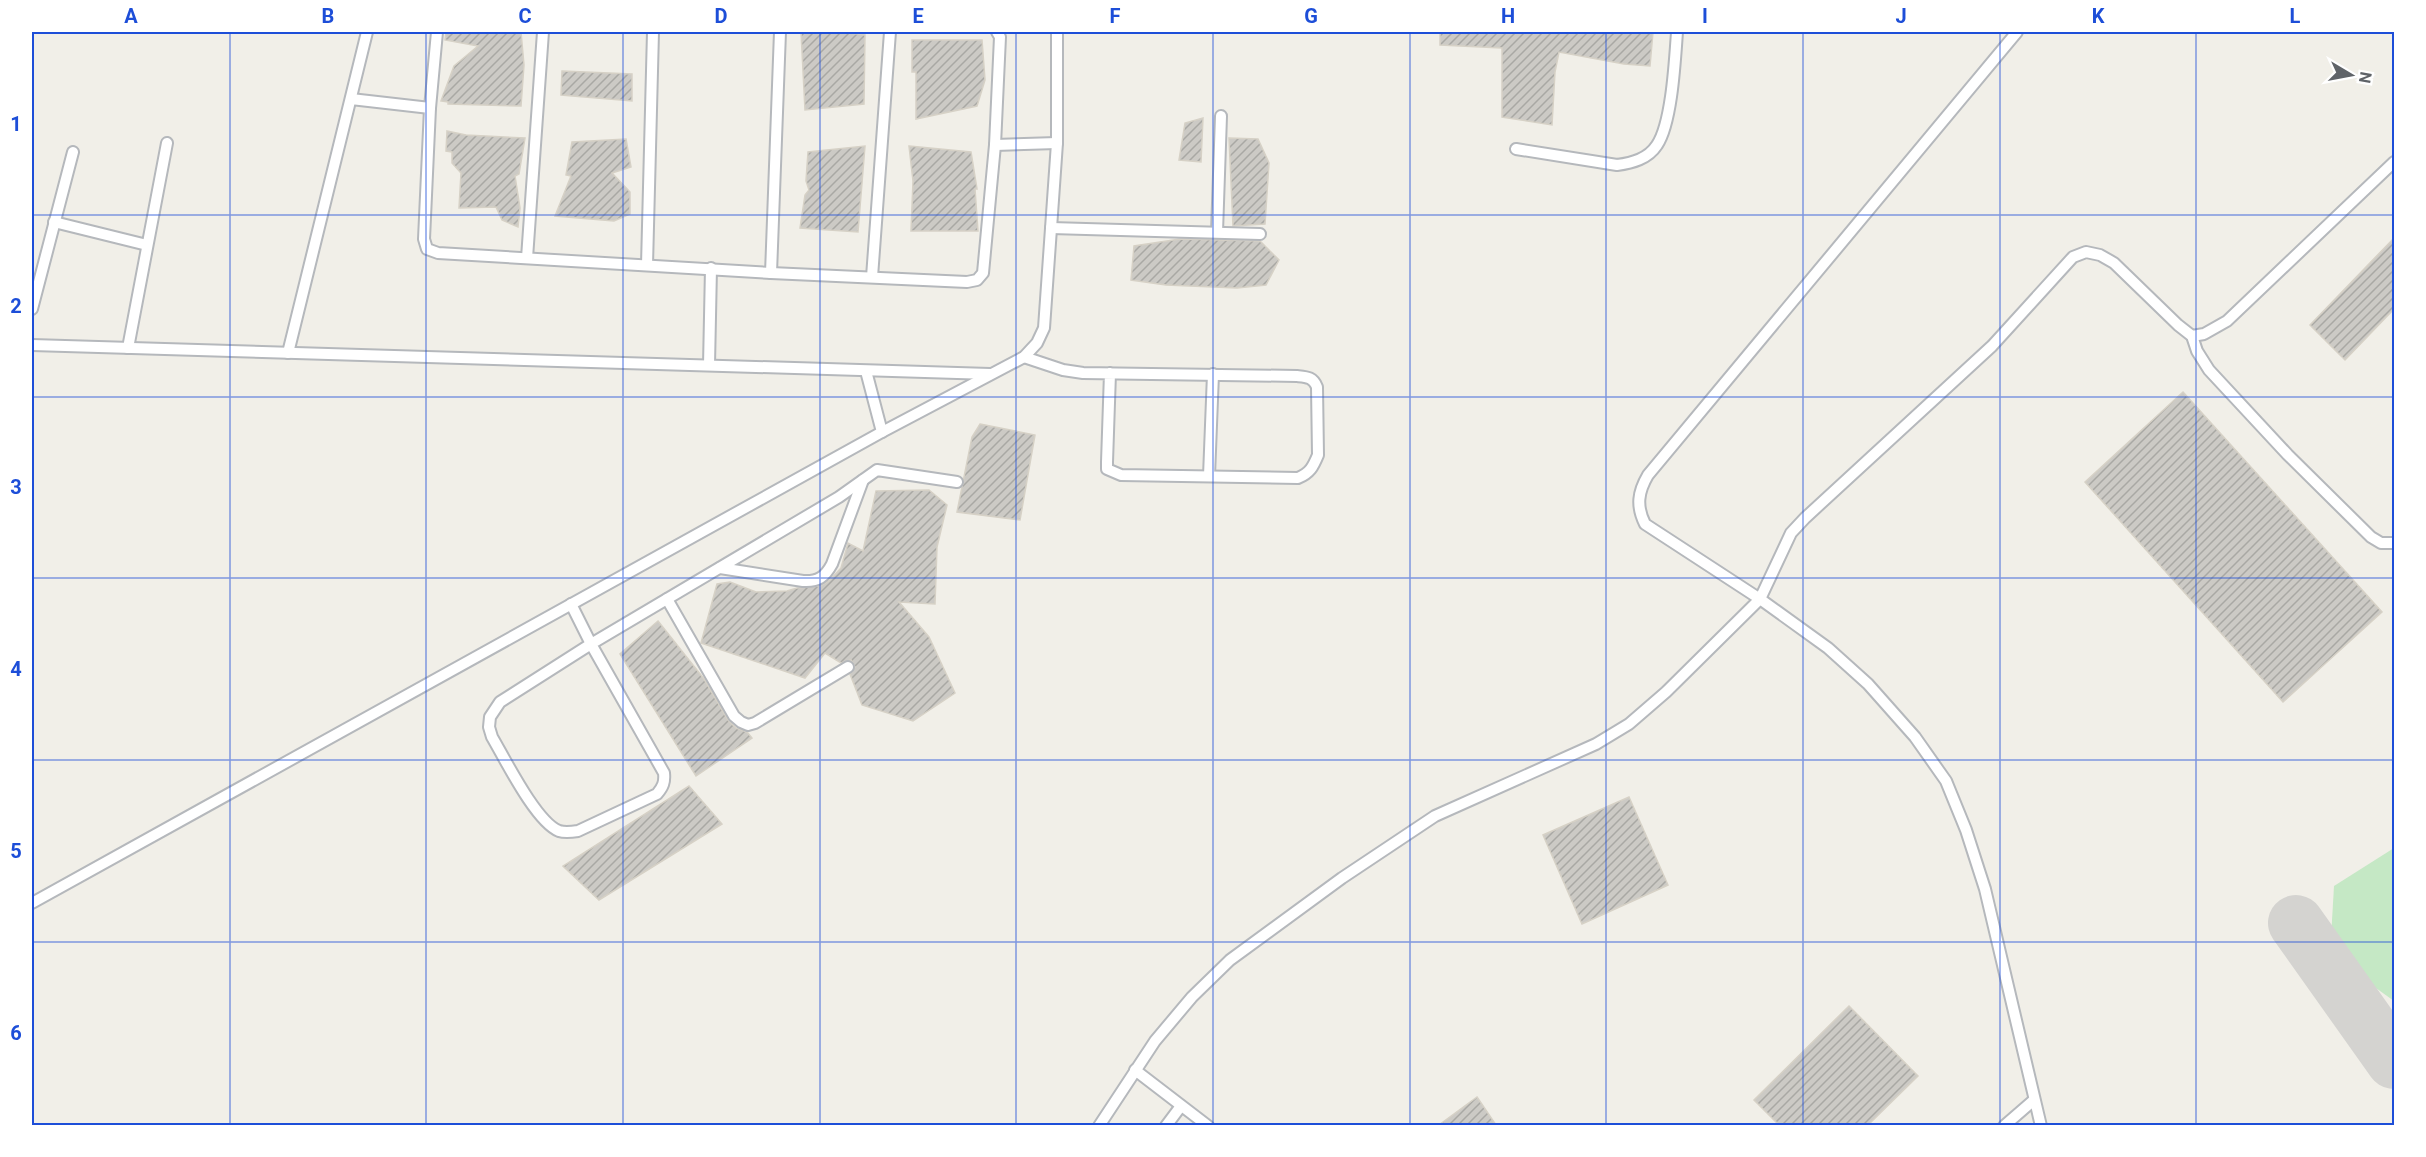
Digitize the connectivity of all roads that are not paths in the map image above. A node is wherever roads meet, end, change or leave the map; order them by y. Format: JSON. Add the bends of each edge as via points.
{"nodes":[{"id":1,"x":367,"y":32,"type":"edge"},
{"id":2,"x":438,"y":32,"type":"edge"},
{"id":3,"x":543,"y":32,"type":"edge"},
{"id":4,"x":653,"y":32,"type":"edge"},
{"id":5,"x":780,"y":32,"type":"edge"},
{"id":6,"x":890,"y":32,"type":"edge"},
{"id":7,"x":997,"y":32,"type":"edge"},
{"id":8,"x":1057,"y":32,"type":"edge"},
{"id":9,"x":1677,"y":32,"type":"edge"},
{"id":10,"x":2017,"y":32,"type":"edge"},
{"id":11,"x":351,"y":99,"type":"junction"},
{"id":12,"x":429,"y":108,"type":"junction"},
{"id":13,"x":1221,"y":116,"type":"dead end"},
{"id":14,"x":167,"y":143,"type":"dead end"},
{"id":15,"x":1057,"y":143,"type":"junction"},
{"id":16,"x":995,"y":145,"type":"junction"},
{"id":17,"x":1516,"y":149,"type":"dead end"},
{"id":18,"x":73,"y":152,"type":"dead end"},
{"id":19,"x":2393,"y":167,"type":"edge"},
{"id":20,"x":54,"y":222,"type":"junction"},
{"id":21,"x":1051,"y":228,"type":"junction"},
{"id":22,"x":1217,"y":232,"type":"junction"},
{"id":23,"x":1260,"y":234,"type":"dead end"},
{"id":24,"x":147,"y":245,"type":"junction"},
{"id":25,"x":527,"y":258,"type":"junction"},
{"id":26,"x":647,"y":265,"type":"junction"},
{"id":27,"x":711,"y":268,"type":"junction"},
{"id":28,"x":771,"y":273,"type":"junction"},
{"id":29,"x":872,"y":277,"type":"junction"},
{"id":30,"x":32,"y":309,"type":"edge"},
{"id":31,"x":2192,"y":336,"type":"junction"},
{"id":32,"x":32,"y":345,"type":"edge"},
{"id":33,"x":128,"y":348,"type":"junction"},
{"id":34,"x":288,"y":353,"type":"junction"},
{"id":35,"x":1024,"y":357,"type":"junction"},
{"id":36,"x":709,"y":365,"type":"junction"},
{"id":37,"x":866,"y":371,"type":"junction"},
{"id":38,"x":1110,"y":373,"type":"junction"},
{"id":39,"x":990,"y":374,"type":"junction"},
{"id":40,"x":1213,"y":374,"type":"junction"},
{"id":41,"x":882,"y":432,"type":"junction"},
{"id":42,"x":1209,"y":476,"type":"junction"},
{"id":43,"x":863,"y":479,"type":"junction"},
{"id":44,"x":957,"y":482,"type":"dead end"},
{"id":45,"x":2394,"y":543,"type":"edge"},
{"id":46,"x":720,"y":568,"type":"junction"},
{"id":47,"x":667,"y":599,"type":"junction"},
{"id":48,"x":1761,"y":599,"type":"junction"},
{"id":49,"x":572,"y":604,"type":"junction"},
{"id":50,"x":591,"y":644,"type":"junction"},
{"id":51,"x":848,"y":667,"type":"dead end"},
{"id":52,"x":32,"y":903,"type":"edge"},
{"id":53,"x":1135,"y":1070,"type":"junction"},
{"id":54,"x":2034,"y":1100,"type":"junction"},
{"id":55,"x":1181,"y":1106,"type":"junction"},
{"id":56,"x":1099,"y":1125,"type":"edge"},
{"id":57,"x":1166,"y":1125,"type":"edge"},
{"id":58,"x":1208,"y":1125,"type":"edge"},
{"id":59,"x":2004,"y":1125,"type":"edge"},
{"id":60,"x":2041,"y":1125,"type":"edge"}],
"edges":[{"from":1,"to":11,"type":"lane"},
{"from":2,"to":12,"type":"lane"},
{"from":3,"to":25,"type":"lane"},
{"from":4,"to":26,"type":"lane"},
{"from":5,"to":28,"type":"lane"},
{"from":6,"to":29,"type":"lane"},
{"from":7,"to":16,"type":"lane","via":[[1000,38]]},
{"from":8,"to":15,"type":"lane"},
{"from":9,"to":17,"type":"lane","via":[[1665,128],[1657,146],[1646,156],[1617,165]]},
{"from":10,"to":48,"type":"lane","via":[[1641,488],[1638,500],[1645,524]]},
{"from":11,"to":12,"type":"lane"},
{"from":11,"to":34,"type":"lane"},
{"from":12,"to":25,"type":"lane","via":[[424,238],[427,249]]},
{"from":13,"to":22,"type":"lane"},
{"from":14,"to":24,"type":"lane"},
{"from":15,"to":16,"type":"lane"},
{"from":15,"to":21,"type":"lane"},
{"from":16,"to":29,"type":"lane","via":[[983,273],[967,282]]},
{"from":18,"to":20,"type":"lane"},
{"from":19,"to":31,"type":"lane","via":[[2228,321]]},
{"from":20,"to":24,"type":"lane"},
{"from":20,"to":30,"type":"lane"},
{"from":21,"to":22,"type":"lane"},
{"from":21,"to":35,"type":"lane","via":[[1044,328]]},
{"from":22,"to":23,"type":"lane"},
{"from":24,"to":33,"type":"lane"},
{"from":25,"to":26,"type":"lane"},
{"from":26,"to":27,"type":"lane"},
{"from":27,"to":28,"type":"lane"},
{"from":27,"to":36,"type":"lane"},
{"from":28,"to":29,"type":"lane"},
{"from":31,"to":45,"type":"lane","via":[[2209,370],[2288,455],[2371,537],[2381,543]]},
{"from":31,"to":48,"type":"lane","via":[[2114,263],[2086,252],[2073,257],[1992,346],[1791,533]]},
{"from":32,"to":33,"type":"lane"},
{"from":33,"to":34,"type":"lane"},
{"from":34,"to":36,"type":"lane"},
{"from":35,"to":38,"type":"lane","via":[[1063,370]]},
{"from":35,"to":39,"type":"lane"},
{"from":36,"to":37,"type":"lane"},
{"from":37,"to":39,"type":"lane"},
{"from":37,"to":41,"type":"lane"},
{"from":38,"to":40,"type":"lane"},
{"from":38,"to":42,"type":"lane","via":[[1107,469],[1121,475]]},
{"from":39,"to":41,"type":"lane"},
{"from":40,"to":42,"type":"lane"},
{"from":40,"to":42,"type":"lane","via":[[1314,380],[1318,455],[1308,473],[1298,478]]},
{"from":41,"to":49,"type":"lane"},
{"from":43,"to":44,"type":"lane","via":[[877,470],[885,470]]},
{"from":43,"to":46,"type":"lane"},
{"from":43,"to":46,"type":"lane","via":[[832,564],[821,579],[812,582]]},
{"from":46,"to":47,"type":"lane"},
{"from":47,"to":50,"type":"lane"},
{"from":47,"to":51,"type":"lane","via":[[727,706],[741,722],[755,723]]},
{"from":48,"to":53,"type":"lane","via":[[1629,724],[1596,744],[1435,816],[1230,960],[1192,997]]},
{"from":48,"to":54,"type":"lane","via":[[1868,684],[1915,737],[1946,781],[1985,889]]},
{"from":49,"to":50,"type":"lane"},
{"from":49,"to":52,"type":"lane"},
{"from":50,"to":50,"type":"lane","via":[[665,781],[657,794],[568,833],[540,817],[492,737],[490,717],[500,702]]},
{"from":53,"to":55,"type":"lane"},
{"from":53,"to":56,"type":"lane"},
{"from":54,"to":59,"type":"lane"},
{"from":54,"to":60,"type":"lane"},
{"from":55,"to":57,"type":"lane"},
{"from":55,"to":58,"type":"lane"}]}
